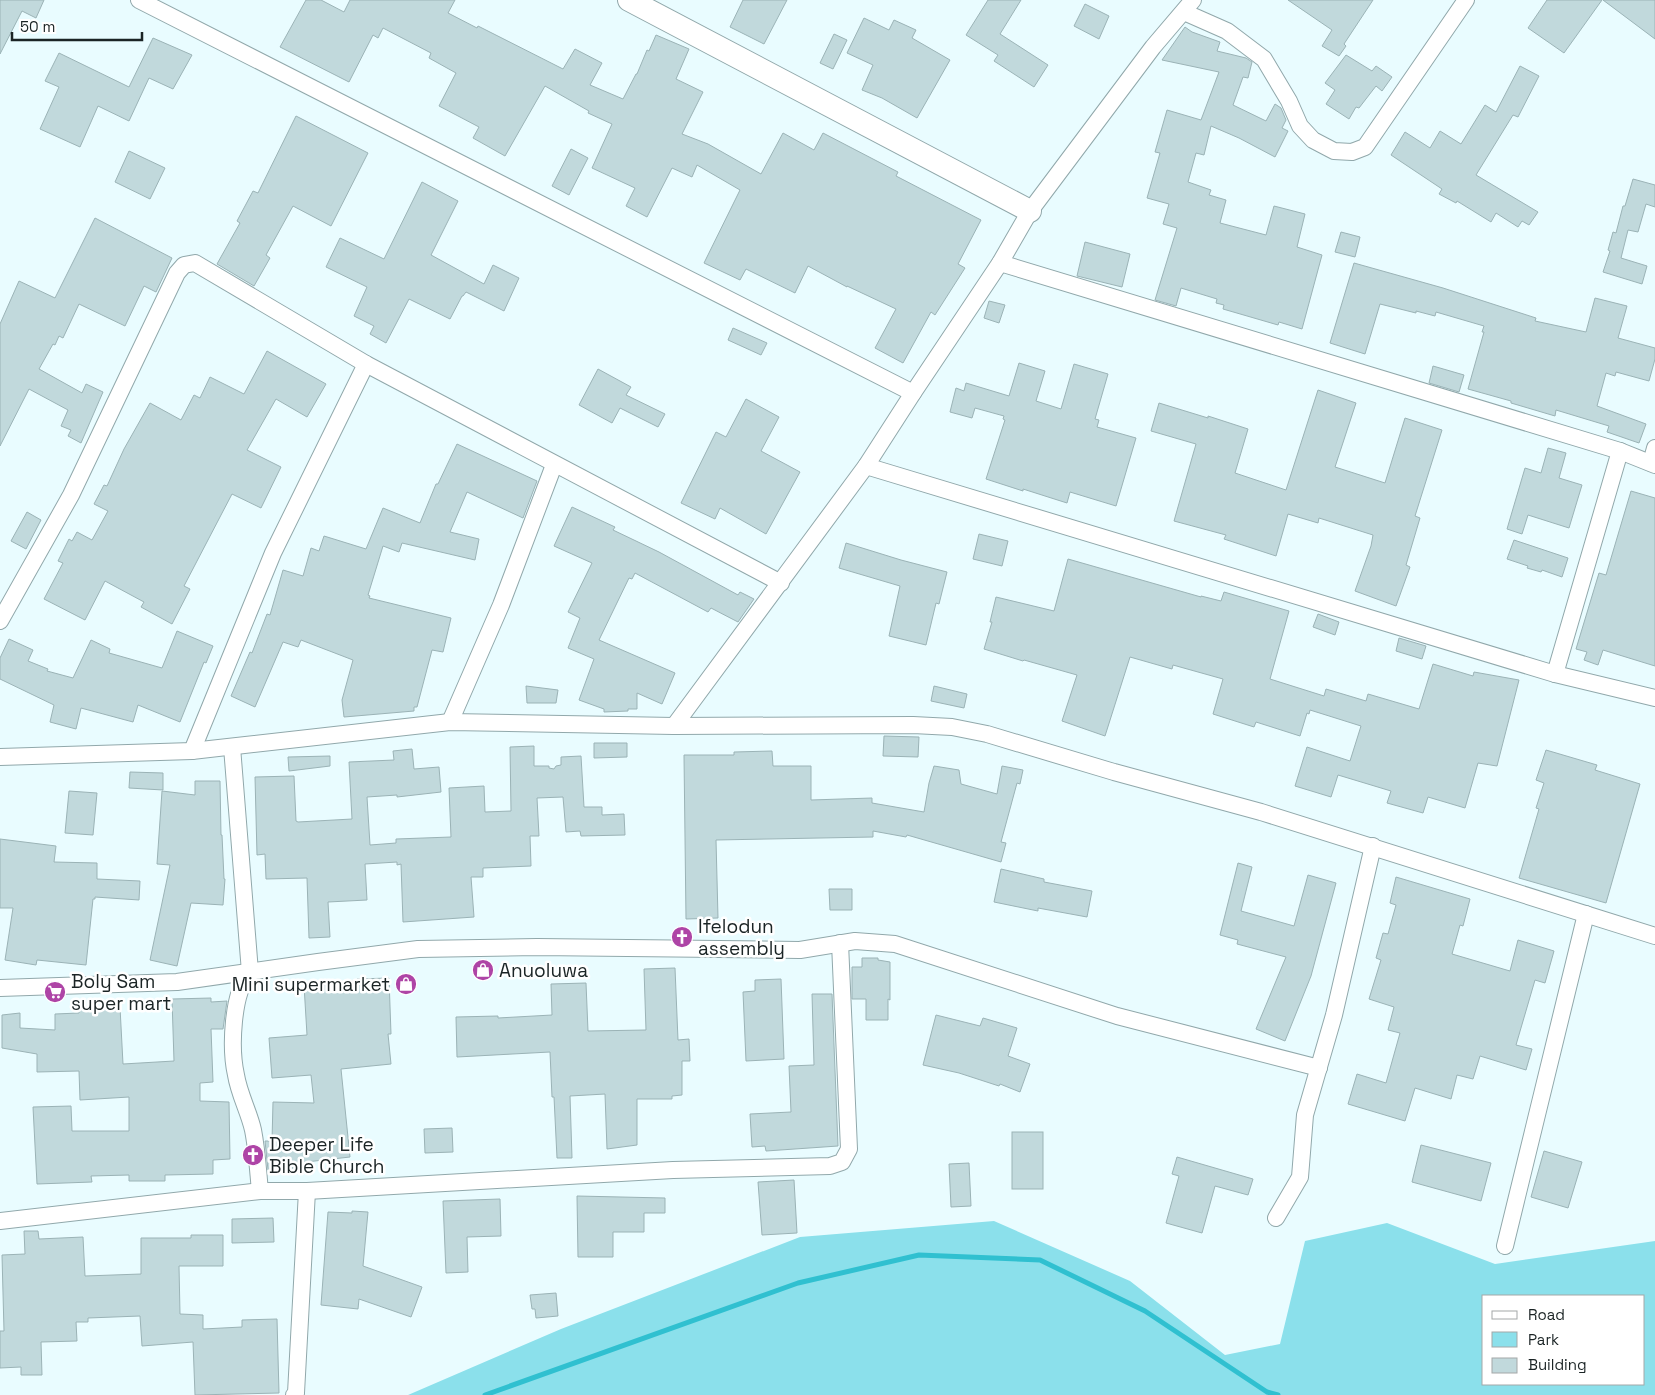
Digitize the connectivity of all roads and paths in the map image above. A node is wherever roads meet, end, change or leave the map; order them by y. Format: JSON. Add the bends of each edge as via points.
{"nodes":[{"id":1,"x":139,"y":0,"type":"edge"},
{"id":2,"x":629,"y":0,"type":"edge"},
{"id":3,"x":1466,"y":0,"type":"edge"},
{"id":4,"x":656,"y":6,"type":"edge"},
{"id":5,"x":1188,"y":6,"type":"edge"},
{"id":6,"x":1030,"y":211,"type":"junction"},
{"id":7,"x":1000,"y":263,"type":"junction"},
{"id":8,"x":366,"y":364,"type":"junction"},
{"id":9,"x":913,"y":393,"type":"junction"},
{"id":10,"x":1620,"y":451,"type":"junction"},
{"id":11,"x":1654,"y":459,"type":"edge"},
{"id":12,"x":554,"y":465,"type":"junction"},
{"id":13,"x":866,"y":466,"type":"junction"},
{"id":14,"x":781,"y":583,"type":"junction"},
{"id":15,"x":0,"y":621,"type":"edge"},
{"id":16,"x":1556,"y":674,"type":"junction"},
{"id":17,"x":1655,"y":698,"type":"edge"},
{"id":18,"x":450,"y":722,"type":"junction"},
{"id":19,"x":674,"y":726,"type":"junction"},
{"id":20,"x":232,"y":747,"type":"junction"},
{"id":21,"x":192,"y":751,"type":"junction"},
{"id":22,"x":0,"y":757,"type":"edge"},
{"id":23,"x":1373,"y":846,"type":"junction"},
{"id":24,"x":1586,"y":914,"type":"junction"},
{"id":25,"x":1655,"y":936,"type":"edge"},
{"id":26,"x":840,"y":943,"type":"junction"},
{"id":27,"x":250,"y":972,"type":"junction"},
{"id":28,"x":0,"y":988,"type":"edge"},
{"id":29,"x":1319,"y":1068,"type":"junction"},
{"id":30,"x":260,"y":1191,"type":"junction"},
{"id":31,"x":307,"y":1191,"type":"junction"},
{"id":32,"x":1276,"y":1218,"type":"dead end"},
{"id":33,"x":0,"y":1221,"type":"edge"},
{"id":34,"x":1505,"y":1246,"type":"dead end"},
{"id":35,"x":294,"y":1395,"type":"edge"}],
"edges":[{"from":1,"to":9,"type":"street"},
{"from":2,"to":4,"type":"street"},
{"from":3,"to":5,"type":"street","via":[[1364,146],[1352,152],[1334,151],[1313,140],[1300,126],[1264,59]]},
{"from":4,"to":6,"type":"street"},
{"from":5,"to":6,"type":"street","via":[[1153,47]]},
{"from":6,"to":7,"type":"street"},
{"from":7,"to":9,"type":"street"},
{"from":7,"to":10,"type":"street"},
{"from":8,"to":12,"type":"street"},
{"from":8,"to":15,"type":"street","via":[[195,262],[184,265],[177,273],[70,495]]},
{"from":8,"to":21,"type":"street","via":[[273,553]]},
{"from":9,"to":13,"type":"street"},
{"from":10,"to":11,"type":"street"},
{"from":10,"to":16,"type":"street"},
{"from":12,"to":14,"type":"street"},
{"from":12,"to":18,"type":"street","via":[[501,605]]},
{"from":13,"to":14,"type":"street"},
{"from":13,"to":16,"type":"street"},
{"from":14,"to":19,"type":"street"},
{"from":16,"to":17,"type":"street"},
{"from":18,"to":19,"type":"street"},
{"from":18,"to":20,"type":"street"},
{"from":19,"to":23,"type":"street","via":[[952,727],[987,734]]},
{"from":20,"to":21,"type":"street"},
{"from":20,"to":27,"type":"street"},
{"from":21,"to":22,"type":"street"},
{"from":23,"to":24,"type":"street"},
{"from":23,"to":29,"type":"street"},
{"from":24,"to":25,"type":"street"},
{"from":24,"to":34,"type":"street"},
{"from":26,"to":27,"type":"street","via":[[800,950],[537,947],[418,950]]},
{"from":26,"to":29,"type":"street","via":[[855,940],[895,944],[1117,1016]]},
{"from":26,"to":31,"type":"street","via":[[849,1149],[842,1162],[830,1166],[673,1170]]},
{"from":27,"to":28,"type":"street","via":[[177,982]]},
{"from":27,"to":30,"type":"street","via":[[237,1000],[235,1075],[253,1129]]},
{"from":29,"to":32,"type":"street","via":[[1305,1115],[1300,1177]]},
{"from":30,"to":31,"type":"street"},
{"from":30,"to":33,"type":"street"},
{"from":31,"to":35,"type":"street"}]}
